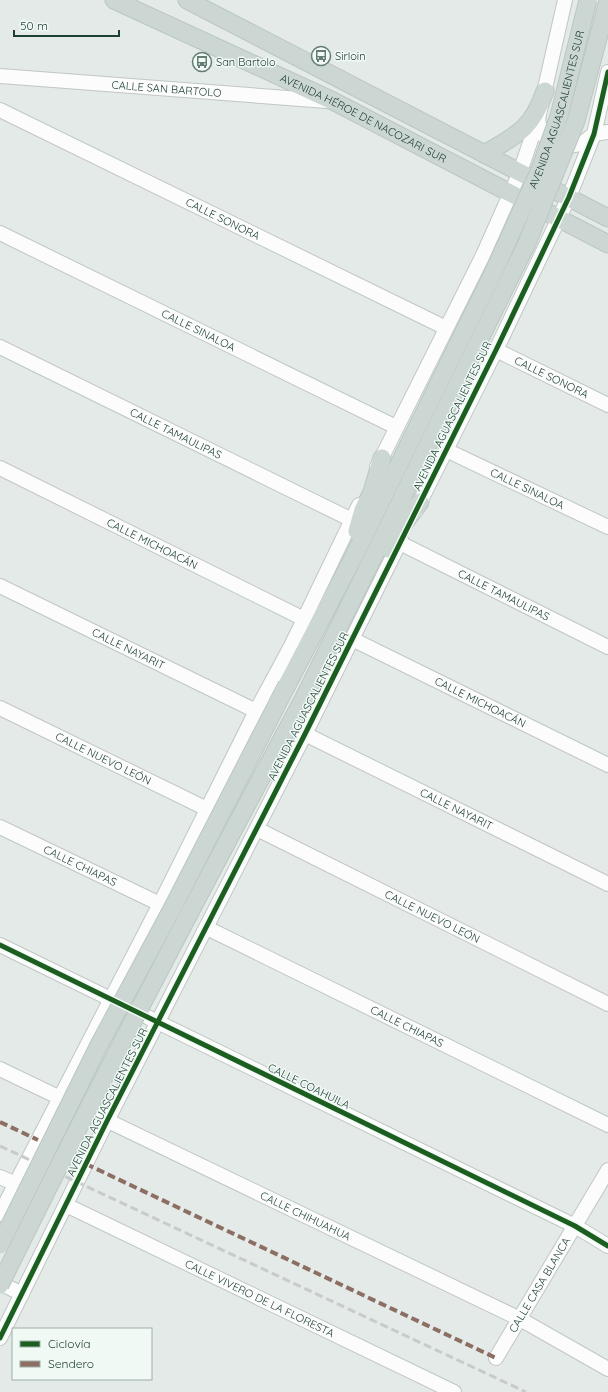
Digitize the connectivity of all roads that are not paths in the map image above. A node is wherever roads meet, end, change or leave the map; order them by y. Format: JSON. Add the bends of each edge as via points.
{"nodes":[{"id":1,"x":114,"y":0,"type":"edge"},
{"id":2,"x":188,"y":0,"type":"edge"},
{"id":3,"x":565,"y":0,"type":"edge"},
{"id":4,"x":588,"y":0,"type":"edge"},
{"id":5,"x":608,"y":1,"type":"edge"},
{"id":6,"x":608,"y":72,"type":"edge"},
{"id":7,"x":0,"y":76,"type":"edge"},
{"id":8,"x":545,"y":91,"type":"junction"},
{"id":9,"x":333,"y":101,"type":"junction"},
{"id":10,"x":0,"y":110,"type":"edge"},
{"id":11,"x":603,"y":111,"type":"edge"},
{"id":12,"x":538,"y":119,"type":"junction"},
{"id":13,"x":608,"y":132,"type":"edge"},
{"id":14,"x":594,"y":134,"type":"junction"},
{"id":15,"x":484,"y":154,"type":"junction"},
{"id":16,"x":520,"y":172,"type":"junction"},
{"id":17,"x":510,"y":194,"type":"junction"},
{"id":18,"x":569,"y":197,"type":"junction"},
{"id":19,"x":608,"y":218,"type":"edge"},
{"id":20,"x":558,"y":219,"type":"junction"},
{"id":21,"x":494,"y":228,"type":"junction"},
{"id":22,"x":0,"y":233,"type":"edge"},
{"id":23,"x":608,"y":244,"type":"edge"},
{"id":24,"x":546,"y":246,"type":"junction"},
{"id":25,"x":446,"y":328,"type":"junction"},
{"id":26,"x":0,"y":347,"type":"edge"},
{"id":27,"x":496,"y":350,"type":"junction"},
{"id":28,"x":608,"y":405,"type":"edge"},
{"id":29,"x":396,"y":428,"type":"junction"},
{"id":30,"x":446,"y":450,"type":"junction"},
{"id":31,"x":382,"y":458,"type":"junction"},
{"id":32,"x":0,"y":468,"type":"edge"},
{"id":33,"x":420,"y":502,"type":"junction"},
{"id":34,"x":352,"y":520,"type":"junction"},
{"id":35,"x":608,"y":527,"type":"edge"},
{"id":36,"x":400,"y":543,"type":"junction"},
{"id":37,"x":355,"y":554,"type":"junction"},
{"id":38,"x":370,"y":566,"type":"junction"},
{"id":39,"x":0,"y":586,"type":"edge"},
{"id":40,"x":304,"y":618,"type":"junction"},
{"id":41,"x":352,"y":639,"type":"junction"},
{"id":42,"x":608,"y":647,"type":"edge"},
{"id":43,"x":0,"y":708,"type":"edge"},
{"id":44,"x":256,"y":711,"type":"junction"},
{"id":45,"x":306,"y":734,"type":"junction"},
{"id":46,"x":608,"y":765,"type":"edge"},
{"id":47,"x":207,"y":809,"type":"junction"},
{"id":48,"x":0,"y":827,"type":"edge"},
{"id":49,"x":257,"y":829,"type":"junction"},
{"id":50,"x":608,"y":884,"type":"edge"},
{"id":51,"x":160,"y":904,"type":"junction"},
{"id":52,"x":206,"y":928,"type":"junction"},
{"id":53,"x":0,"y":945,"type":"edge"},
{"id":54,"x":110,"y":998,"type":"junction"},
{"id":55,"x":608,"y":1004,"type":"edge"},
{"id":56,"x":158,"y":1023,"type":"junction"},
{"id":57,"x":0,"y":1068,"type":"edge"},
{"id":58,"x":59,"y":1098,"type":"junction"},
{"id":59,"x":107,"y":1121,"type":"junction"},
{"id":60,"x":608,"y":1125,"type":"edge"},
{"id":61,"x":608,"y":1170,"type":"edge"},
{"id":62,"x":0,"y":1177,"type":"edge"},
{"id":63,"x":16,"y":1184,"type":"junction"},
{"id":64,"x":66,"y":1204,"type":"junction"},
{"id":65,"x":0,"y":1214,"type":"edge"},
{"id":66,"x":575,"y":1226,"type":"junction"},
{"id":67,"x":0,"y":1245,"type":"edge"},
{"id":68,"x":608,"y":1246,"type":"edge"},
{"id":69,"x":0,"y":1284,"type":"edge"},
{"id":70,"x":22,"y":1294,"type":"junction"},
{"id":71,"x":520,"y":1319,"type":"junction"},
{"id":72,"x":0,"y":1338,"type":"edge"},
{"id":73,"x":496,"y":1358,"type":"dead end"},
{"id":74,"x":608,"y":1369,"type":"edge"},
{"id":75,"x":454,"y":1392,"type":"edge"}],
"edges":[{"from":1,"to":9,"type":"main road","name":"AVENIDA HÉROE DE NACOZARI SUR"},
{"from":2,"to":15,"type":"main road"},
{"from":3,"to":8,"type":"street","name":"AVENIDA AGUASCALIENTES SUR"},
{"from":4,"to":37,"type":"main road","name":"AVENIDA AGUASCALIENTES SUR","bridge":true,"via":[[560,116],[539,172],[494,272]]},
{"from":5,"to":38,"type":"main road","name":"AVENIDA AGUASCALIENTES SUR","bridge":true,"via":[[576,120],[527,243]]},
{"from":6,"to":11,"type":"street","name":"AVENIDA AGUASCALIENTES SUR"},
{"from":7,"to":9,"type":"street","name":"CALLE SAN BARTOLO"},
{"from":8,"to":12,"type":"street","name":"AVENIDA AGUASCALIENTES SUR"},
{"from":8,"to":15,"type":"main road","via":[[536,112],[523,129]]},
{"from":9,"to":17,"type":"main road","name":"AVENIDA HÉROE DE NACOZARI SUR"},
{"from":10,"to":25,"type":"street","name":"CALLE SONORA"},
{"from":11,"to":14,"type":"street","name":"AVENIDA AGUASCALIENTES SUR"},
{"from":12,"to":14,"type":"street","via":[[541,133],[549,141],[567,146],[581,144]]},
{"from":12,"to":16,"type":"street","name":"AVENIDA AGUASCALIENTES SUR"},
{"from":13,"to":14,"type":"street"},
{"from":14,"to":18,"type":"street","name":"AVENIDA AGUASCALIENTES SUR"},
{"from":15,"to":16,"type":"main road"},
{"from":16,"to":17,"type":"street","name":"AVENIDA AGUASCALIENTES SUR"},
{"from":16,"to":18,"type":"main road"},
{"from":17,"to":20,"type":"main road","name":"AVENIDA HÉROE DE NACOZARI SUR"},
{"from":17,"to":21,"type":"street","name":"AVENIDA AGUASCALIENTES SUR"},
{"from":18,"to":19,"type":"main road"},
{"from":18,"to":20,"type":"street","name":"AVENIDA AGUASCALIENTES SUR"},
{"from":20,"to":23,"type":"main road","name":"AVENIDA HÉROE DE NACOZARI SUR"},
{"from":20,"to":24,"type":"street","name":"AVENIDA AGUASCALIENTES SUR"},
{"from":21,"to":24,"type":"street","via":[[512,215],[522,216],[538,224],[543,231]]},
{"from":21,"to":25,"type":"street","name":"AVENIDA AGUASCALIENTES SUR"},
{"from":22,"to":29,"type":"street","name":"CALLE SINALOA"},
{"from":24,"to":27,"type":"street","name":"AVENIDA AGUASCALIENTES SUR"},
{"from":25,"to":29,"type":"street","name":"AVENIDA AGUASCALIENTES SUR"},
{"from":26,"to":34,"type":"street","name":"CALLE TAMAULIPAS"},
{"from":27,"to":28,"type":"street","name":"CALLE SONORA"},
{"from":27,"to":30,"type":"street","name":"AVENIDA AGUASCALIENTES SUR"},
{"from":29,"to":31,"type":"street","name":"AVENIDA AGUASCALIENTES SUR"},
{"from":30,"to":33,"type":"street","name":"AVENIDA AGUASCALIENTES SUR"},
{"from":30,"to":35,"type":"street","name":"CALLE SINALOA"},
{"from":31,"to":34,"type":"street","name":"AVENIDA AGUASCALIENTES SUR"},
{"from":31,"to":37,"type":"main road","via":[[358,527]]},
{"from":32,"to":40,"type":"street","name":"CALLE MICHOACÁN"},
{"from":33,"to":36,"type":"street","name":"AVENIDA AGUASCALIENTES SUR"},
{"from":33,"to":38,"type":"main road","via":[[402,526],[389,550]]},
{"from":34,"to":40,"type":"street","name":"AVENIDA AGUASCALIENTES SUR"},
{"from":36,"to":41,"type":"street","name":"AVENIDA AGUASCALIENTES SUR"},
{"from":36,"to":42,"type":"street","name":"CALLE TAMAULIPAS"},
{"from":37,"to":67,"type":"main road","name":"AVENIDA AGUASCALIENTES SUR","bridge":true,"via":[[99,1046]]},
{"from":38,"to":69,"type":"main road","name":"AVENIDA AGUASCALIENTES SUR","bridge":true,"via":[[305,696],[74,1134]]},
{"from":39,"to":44,"type":"street","name":"CALLE NAYARIT"},
{"from":40,"to":44,"type":"street","name":"AVENIDA AGUASCALIENTES SUR"},
{"from":41,"to":45,"type":"street","name":"AVENIDA AGUASCALIENTES SUR"},
{"from":41,"to":46,"type":"street","name":"CALLE MICHOACÁN"},
{"from":43,"to":47,"type":"street","name":"CALLE NUEVO LEÓN"},
{"from":44,"to":47,"type":"street","name":"AVENIDA AGUASCALIENTES SUR"},
{"from":45,"to":49,"type":"street","name":"AVENIDA AGUASCALIENTES SUR"},
{"from":45,"to":50,"type":"street","name":"CALLE NAYARIT"},
{"from":47,"to":51,"type":"street","name":"AVENIDA AGUASCALIENTES SUR"},
{"from":48,"to":51,"type":"street","name":"CALLE CHIAPAS"},
{"from":49,"to":52,"type":"street","name":"AVENIDA AGUASCALIENTES SUR"},
{"from":49,"to":55,"type":"street","name":"CALLE NUEVO LEÓN"},
{"from":51,"to":54,"type":"street","name":"AVENIDA AGUASCALIENTES SUR"},
{"from":52,"to":56,"type":"street","name":"AVENIDA AGUASCALIENTES SUR"},
{"from":52,"to":60,"type":"street","name":"CALLE CHIAPAS"},
{"from":53,"to":54,"type":"street","name":"CALLE COAHUILA"},
{"from":54,"to":56,"type":"street","name":"CALLE COAHUILA"},
{"from":54,"to":58,"type":"street","name":"AVENIDA AGUASCALIENTES SUR"},
{"from":56,"to":59,"type":"street","name":"AVENIDA AGUASCALIENTES SUR"},
{"from":56,"to":66,"type":"street","name":"CALLE COAHUILA"},
{"from":57,"to":58,"type":"street","name":"CALLE CHIHUAHUA"},
{"from":58,"to":59,"type":"street","name":"CALLE CHIHUAHUA"},
{"from":58,"to":63,"type":"street","name":"AVENIDA AGUASCALIENTES SUR"},
{"from":59,"to":64,"type":"street","name":"AVENIDA AGUASCALIENTES SUR"},
{"from":59,"to":71,"type":"street","name":"CALLE CHIHUAHUA"},
{"from":61,"to":66,"type":"street","name":"CALLE CASA BLANCA"},
{"from":62,"to":63,"type":"street"},
{"from":63,"to":65,"type":"street","name":"AVENIDA AGUASCALIENTES SUR"},
{"from":64,"to":70,"type":"street","name":"AVENIDA AGUASCALIENTES SUR"},
{"from":64,"to":75,"type":"street","name":"CALLE VIVERO DE LA FLORESTA"},
{"from":66,"to":68,"type":"street","name":"CALLE COAHUILA"},
{"from":66,"to":71,"type":"street","name":"CALLE CASA BLANCA"},
{"from":69,"to":70,"type":"street"},
{"from":70,"to":72,"type":"street","name":"AVENIDA AGUASCALIENTES SUR"},
{"from":71,"to":73,"type":"street","name":"CALLE CASA BLANCA"},
{"from":71,"to":74,"type":"street","name":"CALLE CHIHUAHUA"}]}
